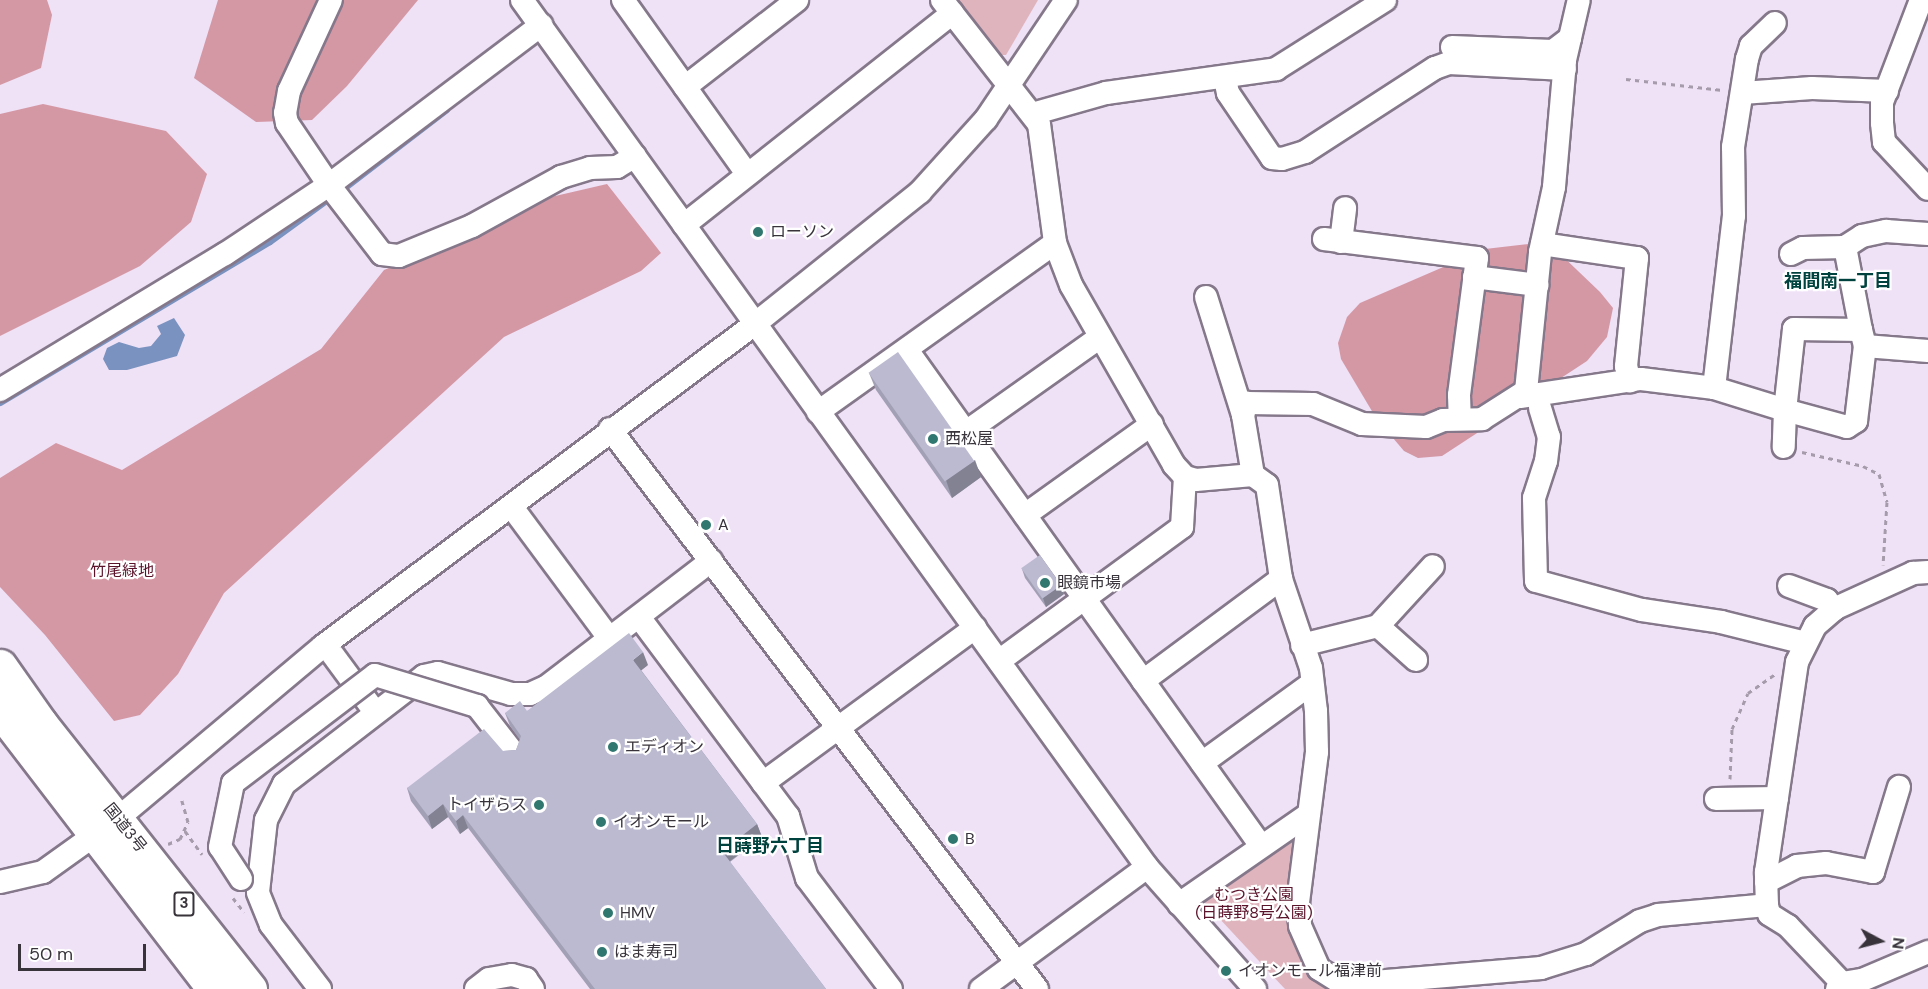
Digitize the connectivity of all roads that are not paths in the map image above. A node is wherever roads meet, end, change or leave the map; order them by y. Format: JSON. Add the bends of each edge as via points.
{"nodes":[{"id":1,"x":331,"y":0,"type":"edge"},
{"id":2,"x":522,"y":0,"type":"edge"},
{"id":3,"x":623,"y":0,"type":"edge"},
{"id":4,"x":797,"y":0,"type":"edge"},
{"id":5,"x":1066,"y":0,"type":"edge"},
{"id":6,"x":1384,"y":0,"type":"edge"},
{"id":7,"x":1579,"y":0,"type":"edge"},
{"id":8,"x":1921,"y":0,"type":"edge"},
{"id":9,"x":947,"y":7,"type":"edge"},
{"id":10,"x":1775,"y":22,"type":"dead end"},
{"id":11,"x":541,"y":25,"type":"junction"},
{"id":12,"x":1570,"y":38,"type":"junction"},
{"id":13,"x":1452,"y":47,"type":"dead end"},
{"id":14,"x":1564,"y":69,"type":"junction"},
{"id":15,"x":1225,"y":79,"type":"junction"},
{"id":16,"x":685,"y":87,"type":"junction"},
{"id":17,"x":1009,"y":87,"type":"junction"},
{"id":18,"x":1887,"y":91,"type":"junction"},
{"id":19,"x":1742,"y":93,"type":"junction"},
{"id":20,"x":1032,"y":114,"type":"junction"},
{"id":21,"x":635,"y":156,"type":"junction"},
{"id":22,"x":747,"y":174,"type":"junction"},
{"id":23,"x":329,"y":185,"type":"junction"},
{"id":24,"x":1928,"y":189,"type":"edge"},
{"id":25,"x":1345,"y":208,"type":"dead end"},
{"id":26,"x":684,"y":225,"type":"junction"},
{"id":27,"x":1928,"y":234,"type":"edge"},
{"id":28,"x":1055,"y":243,"type":"junction"},
{"id":29,"x":1542,"y":244,"type":"junction"},
{"id":30,"x":1845,"y":247,"type":"junction"},
{"id":31,"x":1791,"y":254,"type":"dead end"},
{"id":32,"x":1474,"y":277,"type":"junction"},
{"id":33,"x":1537,"y":285,"type":"junction"},
{"id":34,"x":1206,"y":297,"type":"dead end"},
{"id":35,"x":756,"y":323,"type":"junction"},
{"id":36,"x":1100,"y":337,"type":"junction"},
{"id":37,"x":1863,"y":338,"type":"junction"},
{"id":38,"x":907,"y":350,"type":"junction"},
{"id":39,"x":1928,"y":351,"type":"edge"},
{"id":40,"x":1630,"y":381,"type":"junction"},
{"id":41,"x":1714,"y":388,"type":"junction"},
{"id":42,"x":0,"y":390,"type":"edge"},
{"id":43,"x":1520,"y":397,"type":"junction"},
{"id":44,"x":1540,"y":408,"type":"dead end"},
{"id":45,"x":1785,"y":410,"type":"junction"},
{"id":46,"x":818,"y":412,"type":"junction"},
{"id":47,"x":1243,"y":415,"type":"junction"},
{"id":48,"x":1460,"y":418,"type":"junction"},
{"id":49,"x":1152,"y":424,"type":"junction"},
{"id":50,"x":966,"y":432,"type":"junction"},
{"id":51,"x":613,"y":434,"type":"junction"},
{"id":52,"x":1784,"y":447,"type":"road end"},
{"id":53,"x":1253,"y":475,"type":"junction"},
{"id":54,"x":1185,"y":477,"type":"junction"},
{"id":55,"x":518,"y":514,"type":"junction"},
{"id":56,"x":1025,"y":515,"type":"junction"},
{"id":57,"x":711,"y":561,"type":"junction"},
{"id":58,"x":1433,"y":566,"type":"dead end"},
{"id":59,"x":1928,"y":572,"type":"edge"},
{"id":60,"x":1281,"y":579,"type":"junction"},
{"id":61,"x":1789,"y":586,"type":"dead end"},
{"id":62,"x":1084,"y":598,"type":"junction"},
{"id":63,"x":1834,"y":610,"type":"junction"},
{"id":64,"x":639,"y":617,"type":"junction"},
{"id":65,"x":1378,"y":626,"type":"junction"},
{"id":66,"x":975,"y":628,"type":"junction"},
{"id":67,"x":610,"y":639,"type":"junction"},
{"id":68,"x":1302,"y":645,"type":"junction"},
{"id":69,"x":1801,"y":653,"type":"junction"},
{"id":70,"x":333,"y":655,"type":"junction"},
{"id":71,"x":1416,"y":660,"type":"dead end"},
{"id":72,"x":999,"y":661,"type":"junction"},
{"id":73,"x":0,"y":666,"type":"edge"},
{"id":74,"x":1143,"y":681,"type":"junction"},
{"id":75,"x":1312,"y":683,"type":"junction"},
{"id":76,"x":0,"y":710,"type":"edge"},
{"id":77,"x":375,"y":712,"type":"junction"},
{"id":78,"x":838,"y":727,"type":"junction"},
{"id":79,"x":513,"y":752,"type":"edge"},
{"id":80,"x":1202,"y":764,"type":"junction"},
{"id":81,"x":763,"y":783,"type":"junction"},
{"id":82,"x":1899,"y":787,"type":"dead end"},
{"id":83,"x":1777,"y":798,"type":"junction"},
{"id":84,"x":1723,"y":799,"type":"road end"},
{"id":85,"x":1306,"y":816,"type":"junction"},
{"id":86,"x":106,"y":827,"type":"junction"},
{"id":87,"x":1261,"y":846,"type":"junction"},
{"id":88,"x":1147,"y":867,"type":"junction"},
{"id":89,"x":0,"y":882,"type":"edge"},
{"id":90,"x":1766,"y":882,"type":"junction"},
{"id":91,"x":249,"y":886,"type":"junction"},
{"id":92,"x":1179,"y":904,"type":"junction"},
{"id":93,"x":1767,"y":905,"type":"junction"},
{"id":94,"x":1928,"y":952,"type":"edge"},
{"id":95,"x":1018,"y":963,"type":"junction"},
{"id":96,"x":1449,"y":981,"type":"edge"},
{"id":97,"x":1840,"y":986,"type":"edge"},
{"id":98,"x":214,"y":989,"type":"edge"},
{"id":99,"x":250,"y":989,"type":"edge"},
{"id":100,"x":320,"y":989,"type":"edge"},
{"id":101,"x":476,"y":989,"type":"edge"},
{"id":102,"x":533,"y":989,"type":"edge"},
{"id":103,"x":891,"y":989,"type":"edge"},
{"id":104,"x":981,"y":989,"type":"edge"},
{"id":105,"x":1038,"y":989,"type":"edge"},
{"id":106,"x":1255,"y":989,"type":"edge"}],
"edges":[{"from":1,"to":23,"type":"street","via":[[289,91],[285,113]]},
{"from":2,"to":11,"type":"street"},
{"from":3,"to":16,"type":"street"},
{"from":4,"to":16,"type":"street"},
{"from":5,"to":17,"type":"street"},
{"from":6,"to":15,"type":"street","via":[[1276,69]]},
{"from":7,"to":12,"type":"street"},
{"from":8,"to":18,"type":"street"},
{"from":9,"to":17,"type":"street"},
{"from":9,"to":22,"type":"street"},
{"from":10,"to":19,"type":"street","via":[[1751,46]]},
{"from":11,"to":21,"type":"street"},
{"from":11,"to":23,"type":"street"},
{"from":12,"to":13,"type":"street","via":[[1553,51]]},
{"from":12,"to":14,"type":"street"},
{"from":14,"to":15,"type":"street","via":[[1449,63],[1435,68],[1305,152],[1282,159],[1272,158],[1228,93]]},
{"from":14,"to":29,"type":"street","via":[[1554,187]]},
{"from":15,"to":20,"type":"street","via":[[1107,93]]},
{"from":16,"to":22,"type":"street"},
{"from":17,"to":20,"type":"street"},
{"from":17,"to":35,"type":"street","via":[[957,155],[920,192]]},
{"from":18,"to":19,"type":"street","via":[[1812,88]]},
{"from":18,"to":24,"type":"street","via":[[1882,102],[1884,142]]},
{"from":19,"to":41,"type":"street","via":[[1733,147],[1734,216]]},
{"from":20,"to":28,"type":"street","via":[[1043,142]]},
{"from":21,"to":23,"type":"street","via":[[617,167],[590,168],[561,177],[472,226],[399,256],[382,254],[360,210]]},
{"from":21,"to":26,"type":"street"},
{"from":22,"to":26,"type":"street"},
{"from":23,"to":42,"type":"street","via":[[225,254]]},
{"from":25,"to":32,"type":"street","via":[[1333,241],[1477,258]]},
{"from":26,"to":35,"type":"street"},
{"from":27,"to":30,"type":"street","via":[[1886,231],[1862,236]]},
{"from":28,"to":36,"type":"street","via":[[1071,285]]},
{"from":28,"to":38,"type":"street"},
{"from":29,"to":33,"type":"street"},
{"from":29,"to":40,"type":"street","via":[[1637,258],[1626,366]]},
{"from":30,"to":31,"type":"street","via":[[1803,248]]},
{"from":30,"to":37,"type":"street"},
{"from":32,"to":33,"type":"street"},
{"from":32,"to":48,"type":"street","via":[[1459,395]]},
{"from":33,"to":43,"type":"street","via":[[1526,391]]},
{"from":34,"to":47,"type":"street"},
{"from":35,"to":46,"type":"street"},
{"from":35,"to":51,"type":"street"},
{"from":36,"to":49,"type":"street"},
{"from":36,"to":50,"type":"street"},
{"from":37,"to":39,"type":"street"},
{"from":37,"to":45,"type":"street","via":[[1794,329]]},
{"from":37,"to":45,"type":"street","via":[[1856,421],[1847,427]]},
{"from":38,"to":46,"type":"street"},
{"from":38,"to":50,"type":"street"},
{"from":40,"to":41,"type":"street"},
{"from":40,"to":43,"type":"street"},
{"from":41,"to":45,"type":"street"},
{"from":43,"to":48,"type":"street","via":[[1482,419]]},
{"from":44,"to":69,"type":"street","via":[[1549,437],[1534,498],[1536,581],[1642,610],[1720,622]]},
{"from":45,"to":52,"type":"street"},
{"from":46,"to":66,"type":"street"},
{"from":47,"to":48,"type":"street","via":[[1247,403],[1313,404],[1362,424],[1426,427]]},
{"from":47,"to":53,"type":"street"},
{"from":49,"to":54,"type":"street"},
{"from":49,"to":56,"type":"street"},
{"from":50,"to":56,"type":"street"},
{"from":51,"to":55,"type":"street"},
{"from":51,"to":57,"type":"street"},
{"from":51,"to":86,"type":"street","via":[[324,646]]},
{"from":53,"to":54,"type":"street","via":[[1208,480]]},
{"from":53,"to":60,"type":"street","via":[[1267,485]]},
{"from":54,"to":62,"type":"street","via":[[1182,527]]},
{"from":55,"to":67,"type":"street"},
{"from":55,"to":70,"type":"street"},
{"from":56,"to":62,"type":"street"},
{"from":57,"to":64,"type":"street"},
{"from":57,"to":78,"type":"street"},
{"from":58,"to":65,"type":"street"},
{"from":59,"to":63,"type":"street"},
{"from":60,"to":68,"type":"street"},
{"from":60,"to":74,"type":"street"},
{"from":61,"to":63,"type":"street","via":[[1827,600]]},
{"from":62,"to":72,"type":"street"},
{"from":62,"to":74,"type":"street"},
{"from":63,"to":69,"type":"street","via":[[1815,626]]},
{"from":64,"to":67,"type":"street"},
{"from":64,"to":81,"type":"street"},
{"from":65,"to":68,"type":"street"},
{"from":65,"to":71,"type":"street"},
{"from":66,"to":72,"type":"street"},
{"from":66,"to":78,"type":"street"},
{"from":67,"to":77,"type":"street","via":[[546,687],[530,694],[511,694],[438,672],[424,675]]},
{"from":68,"to":75,"type":"street"},
{"from":69,"to":83,"type":"street"},
{"from":70,"to":77,"type":"street"},
{"from":70,"to":86,"type":"street","via":[[148,805]]},
{"from":72,"to":88,"type":"street"},
{"from":73,"to":86,"type":"highway","name":"国道3号","number":"3"},
{"from":74,"to":80,"type":"street"},
{"from":75,"to":80,"type":"street"},
{"from":75,"to":85,"type":"street","via":[[1317,752]]},
{"from":76,"to":86,"type":"highway","name":"国道3号","number":"3"},
{"from":77,"to":91,"type":"street","via":[[295,774],[274,799]]},
{"from":78,"to":81,"type":"street"},
{"from":78,"to":95,"type":"street"},
{"from":79,"to":91,"type":"street","bridge":true,"via":[[477,706],[375,675],[233,783],[222,820],[220,848]]},
{"from":80,"to":87,"type":"street"},
{"from":81,"to":103,"type":"street","via":[[788,816],[807,878]]},
{"from":82,"to":90,"type":"street","via":[[1873,872],[1826,863],[1797,866]]},
{"from":83,"to":84,"type":"street"},
{"from":83,"to":90,"type":"street"},
{"from":85,"to":87,"type":"street"},
{"from":85,"to":96,"type":"street","via":[[1300,926],[1319,969],[1338,981]]},
{"from":86,"to":89,"type":"street","via":[[43,872]]},
{"from":86,"to":98,"type":"highway","name":"国道3号","number":"3"},
{"from":86,"to":99,"type":"highway","name":"国道3号","number":"3"},
{"from":87,"to":92,"type":"street"},
{"from":88,"to":92,"type":"street"},
{"from":88,"to":95,"type":"street"},
{"from":90,"to":93,"type":"street"},
{"from":91,"to":100,"type":"street","via":[[271,925]]},
{"from":92,"to":106,"type":"street"},
{"from":93,"to":96,"type":"street","via":[[1658,915],[1565,963]]},
{"from":93,"to":97,"type":"street","via":[[1769,914],[1788,926]]},
{"from":94,"to":97,"type":"street"},
{"from":95,"to":104,"type":"street"},
{"from":95,"to":105,"type":"street"},
{"from":101,"to":102,"type":"street","via":[[489,979],[512,975],[526,979]]}]}
